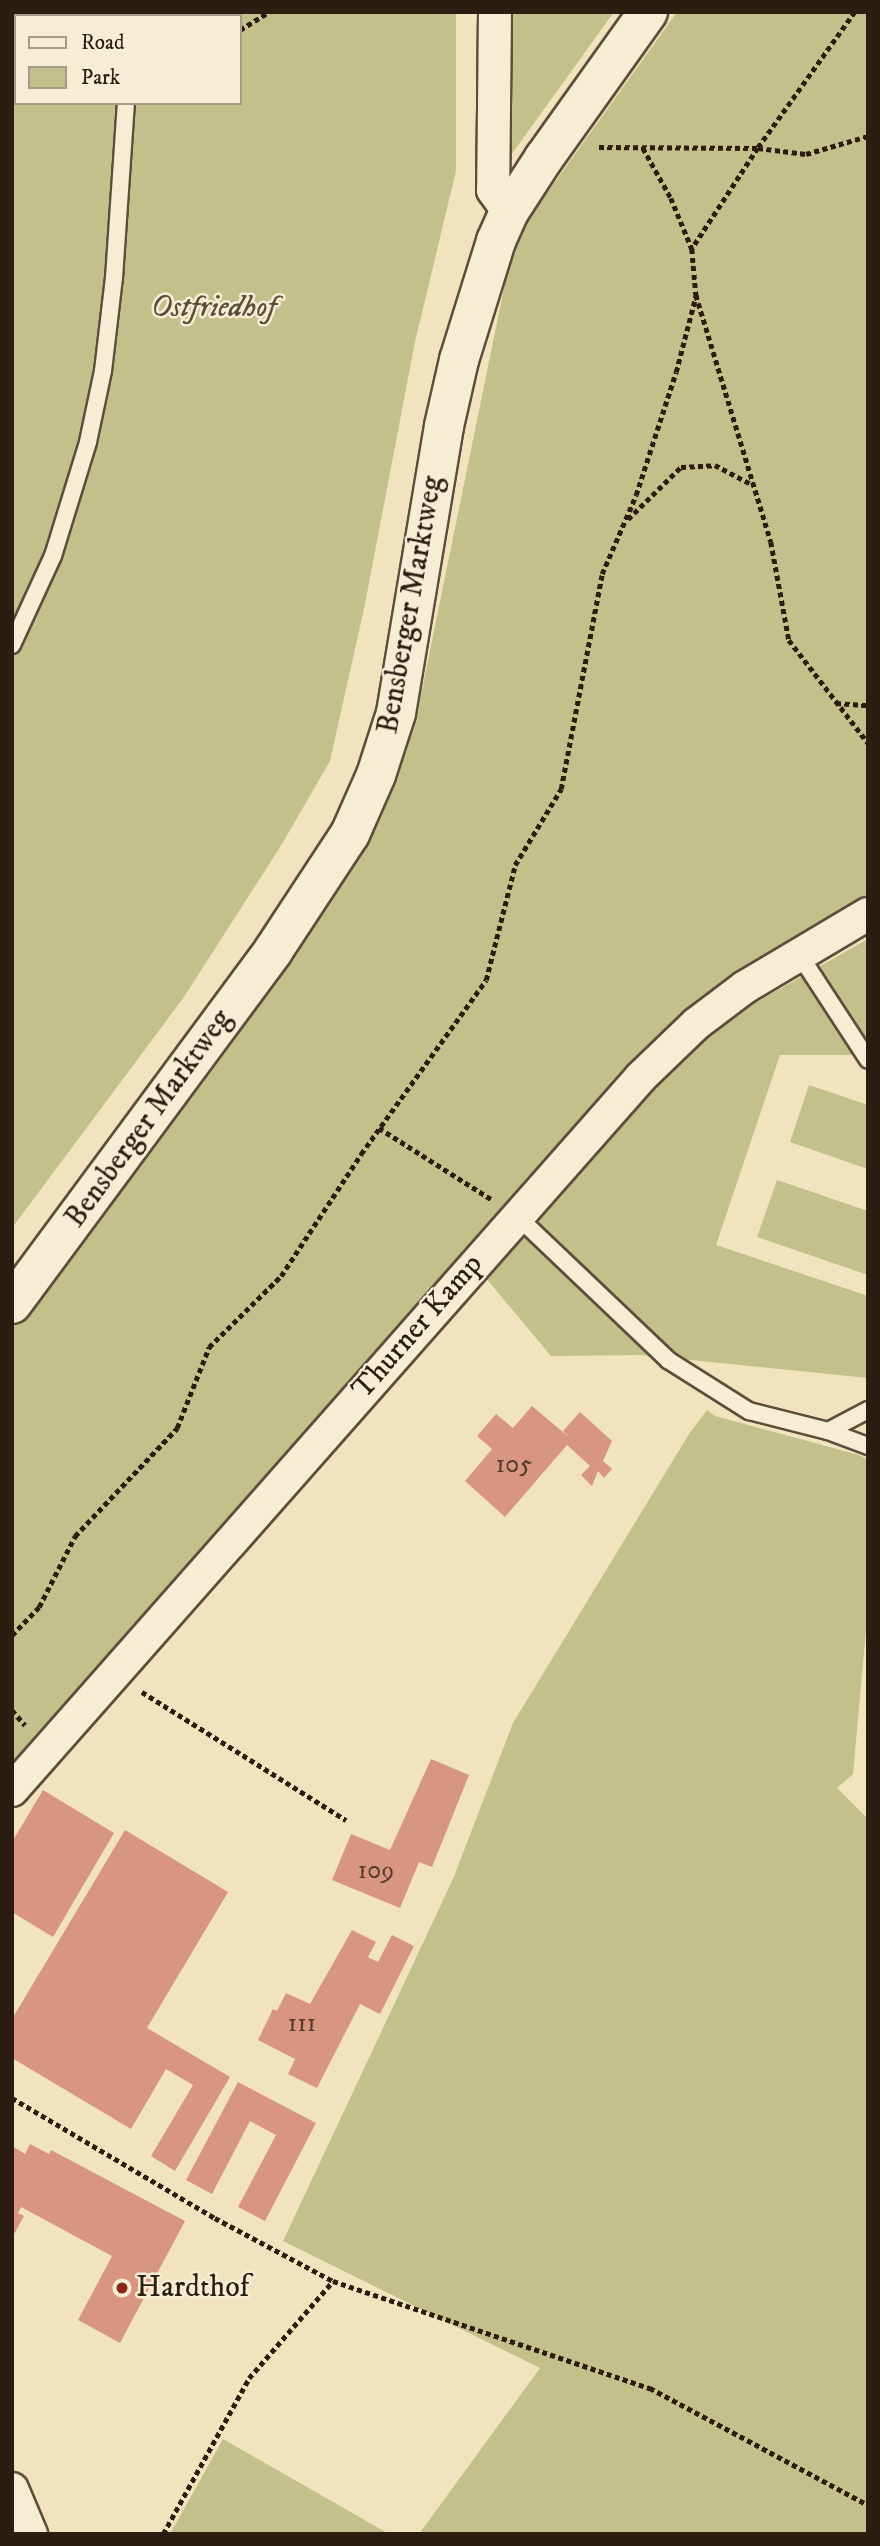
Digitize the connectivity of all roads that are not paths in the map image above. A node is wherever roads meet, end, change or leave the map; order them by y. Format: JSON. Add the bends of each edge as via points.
{"nodes":[{"id":1,"x":495,"y":12,"type":"edge"},
{"id":2,"x":648,"y":12,"type":"edge"},
{"id":3,"x":126,"y":105,"type":"edge"},
{"id":4,"x":509,"y":212,"type":"junction"},
{"id":5,"x":12,"y":645,"type":"edge"},
{"id":6,"x":868,"y":914,"type":"edge"},
{"id":7,"x":799,"y":954,"type":"junction"},
{"id":8,"x":868,"y":1060,"type":"edge"},
{"id":9,"x":516,"y":1216,"type":"junction"},
{"id":10,"x":12,"y":1304,"type":"edge"},
{"id":11,"x":868,"y":1410,"type":"edge"},
{"id":12,"x":828,"y":1431,"type":"junction"},
{"id":13,"x":868,"y":1446,"type":"edge"},
{"id":14,"x":12,"y":1790,"type":"edge"},
{"id":15,"x":12,"y":2489,"type":"edge"},
{"id":16,"x":31,"y":2534,"type":"edge"}],
"edges":[{"from":1,"to":4,"type":"street","via":[[493,190]]},
{"from":2,"to":4,"type":"street","name":"Bensberger Marktweg"},
{"from":3,"to":5,"type":"lane","via":[[103,371],[88,442],[53,556]]},
{"from":4,"to":10,"type":"street","name":"Bensberger Marktweg","via":[[484,276],[444,426],[396,713],[350,834],[273,951]]},
{"from":6,"to":7,"type":"street","name":"Thurner Kamp"},
{"from":7,"to":8,"type":"lane"},
{"from":7,"to":9,"type":"street","name":"Thurner Kamp","via":[[696,1024],[641,1077]]},
{"from":9,"to":12,"type":"lane","via":[[668,1360],[749,1411]]},
{"from":9,"to":14,"type":"street","name":"Thurner Kamp"},
{"from":11,"to":12,"type":"lane"},
{"from":12,"to":13,"type":"lane"},
{"from":15,"to":16,"type":"street"}]}
